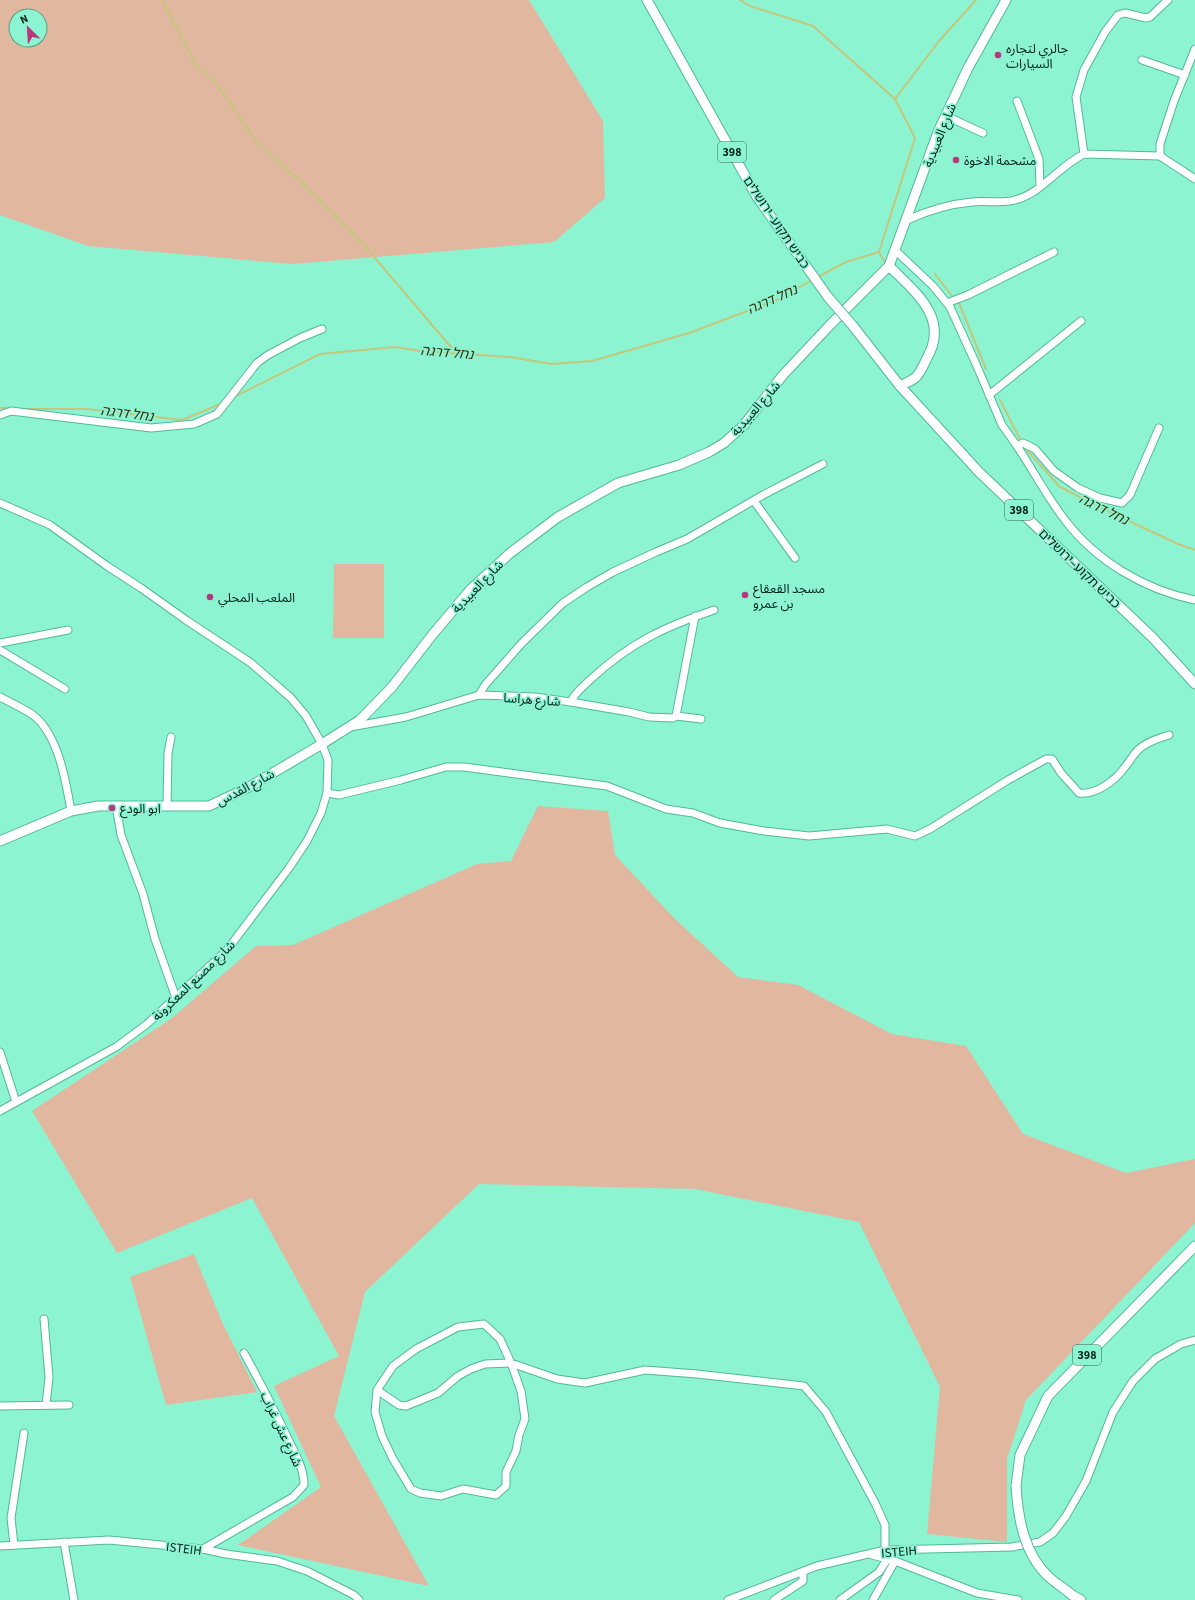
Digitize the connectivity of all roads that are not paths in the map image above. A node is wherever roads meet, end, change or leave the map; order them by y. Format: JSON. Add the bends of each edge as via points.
{"nodes":[{"id":1,"x":647,"y":0,"type":"edge"},
{"id":2,"x":1006,"y":0,"type":"edge"},
{"id":3,"x":1168,"y":0,"type":"edge"},
{"id":4,"x":1195,"y":49,"type":"edge"},
{"id":5,"x":1142,"y":60,"type":"dead end"},
{"id":6,"x":1185,"y":75,"type":"junction"},
{"id":7,"x":1017,"y":101,"type":"dead end"},
{"id":8,"x":946,"y":116,"type":"junction"},
{"id":9,"x":983,"y":133,"type":"dead end"},
{"id":10,"x":1084,"y":154,"type":"junction"},
{"id":11,"x":1160,"y":156,"type":"junction"},
{"id":12,"x":1195,"y":179,"type":"edge"},
{"id":13,"x":1040,"y":186,"type":"junction"},
{"id":14,"x":906,"y":220,"type":"junction"},
{"id":15,"x":896,"y":250,"type":"junction"},
{"id":16,"x":1054,"y":252,"type":"dead end"},
{"id":17,"x":888,"y":266,"type":"junction"},
{"id":18,"x":947,"y":303,"type":"junction"},
{"id":19,"x":1081,"y":322,"type":"dead end"},
{"id":20,"x":322,"y":329,"type":"dead end"},
{"id":21,"x":900,"y":386,"type":"junction"},
{"id":22,"x":989,"y":395,"type":"junction"},
{"id":23,"x":0,"y":415,"type":"edge"},
{"id":24,"x":1159,"y":428,"type":"dead end"},
{"id":25,"x":1017,"y":446,"type":"junction"},
{"id":26,"x":823,"y":464,"type":"dead end"},
{"id":27,"x":754,"y":501,"type":"junction"},
{"id":28,"x":0,"y":503,"type":"edge"},
{"id":29,"x":795,"y":558,"type":"dead end"},
{"id":30,"x":1195,"y":600,"type":"edge"},
{"id":31,"x":714,"y":610,"type":"dead end"},
{"id":32,"x":695,"y":616,"type":"junction"},
{"id":33,"x":68,"y":630,"type":"dead end"},
{"id":34,"x":0,"y":643,"type":"edge"},
{"id":35,"x":0,"y":650,"type":"edge"},
{"id":36,"x":1195,"y":684,"type":"edge"},
{"id":37,"x":65,"y":689,"type":"dead end"},
{"id":38,"x":479,"y":695,"type":"junction"},
{"id":39,"x":0,"y":698,"type":"edge"},
{"id":40,"x":571,"y":702,"type":"junction"},
{"id":41,"x":676,"y":716,"type":"junction"},
{"id":42,"x":702,"y":719,"type":"dead end"},
{"id":43,"x":348,"y":728,"type":"junction"},
{"id":44,"x":1169,"y":735,"type":"dead end"},
{"id":45,"x":171,"y":737,"type":"dead end"},
{"id":46,"x":322,"y":744,"type":"junction"},
{"id":47,"x":327,"y":793,"type":"junction"},
{"id":48,"x":116,"y":806,"type":"junction"},
{"id":49,"x":167,"y":806,"type":"junction"},
{"id":50,"x":71,"y":811,"type":"junction"},
{"id":51,"x":0,"y":841,"type":"edge"},
{"id":52,"x":176,"y":998,"type":"junction"},
{"id":53,"x":0,"y":1052,"type":"edge"},
{"id":54,"x":16,"y":1102,"type":"junction"},
{"id":55,"x":0,"y":1111,"type":"edge"},
{"id":56,"x":1195,"y":1246,"type":"edge"},
{"id":57,"x":44,"y":1319,"type":"dead end"},
{"id":58,"x":1195,"y":1340,"type":"edge"},
{"id":59,"x":244,"y":1353,"type":"dead end"},
{"id":60,"x":511,"y":1363,"type":"junction"},
{"id":61,"x":377,"y":1390,"type":"junction"},
{"id":62,"x":46,"y":1405,"type":"junction"},
{"id":63,"x":69,"y":1405,"type":"dead end"},
{"id":64,"x":0,"y":1406,"type":"edge"},
{"id":65,"x":24,"y":1433,"type":"dead end"},
{"id":66,"x":64,"y":1542,"type":"junction"},
{"id":67,"x":14,"y":1545,"type":"junction"},
{"id":68,"x":0,"y":1546,"type":"edge"},
{"id":69,"x":203,"y":1549,"type":"junction"},
{"id":70,"x":885,"y":1550,"type":"junction"},
{"id":71,"x":870,"y":1554,"type":"junction"},
{"id":72,"x":888,"y":1558,"type":"junction"},
{"id":73,"x":896,"y":1560,"type":"junction"},
{"id":74,"x":803,"y":1572,"type":"junction"},
{"id":75,"x":74,"y":1600,"type":"edge"},
{"id":76,"x":359,"y":1600,"type":"edge"},
{"id":77,"x":728,"y":1600,"type":"edge"},
{"id":78,"x":774,"y":1600,"type":"edge"},
{"id":79,"x":840,"y":1600,"type":"edge"},
{"id":80,"x":873,"y":1600,"type":"edge"},
{"id":81,"x":1018,"y":1600,"type":"edge"},
{"id":82,"x":1081,"y":1600,"type":"edge"}],
"edges":[{"from":1,"to":21,"type":"main road","name":"כביש תקוע–ירושלים","number":"398","bridge":true,"via":[[757,197],[828,296]]},
{"from":2,"to":8,"type":"main road","name":"شارع العبيدية","via":[[968,68]]},
{"from":3,"to":10,"type":"street","via":[[1150,17],[1118,15],[1105,32],[1084,70],[1076,97]]},
{"from":4,"to":6,"type":"street"},
{"from":5,"to":6,"type":"street"},
{"from":6,"to":11,"type":"street","via":[[1160,144]]},
{"from":7,"to":13,"type":"street","via":[[1039,159]]},
{"from":8,"to":9,"type":"street"},
{"from":8,"to":14,"type":"main road","name":"شارع العبيدية"},
{"from":10,"to":11,"type":"street"},
{"from":10,"to":13,"type":"street","via":[[1073,159]]},
{"from":11,"to":12,"type":"street"},
{"from":13,"to":14,"type":"street","via":[[1015,200],[965,203],[936,208]]},
{"from":14,"to":15,"type":"main road","name":"شارع العبيدية"},
{"from":15,"to":17,"type":"main road","name":"شارع العبيدية"},
{"from":15,"to":18,"type":"street","via":[[934,286]]},
{"from":16,"to":18,"type":"street"},
{"from":17,"to":21,"type":"main road","via":[[921,298],[932,317],[935,329],[932,350],[916,377]]},
{"from":17,"to":43,"type":"main road","name":"شارع العبيدية","via":[[783,375],[744,425],[724,442],[709,452],[679,465],[618,483],[558,517],[509,554],[471,589],[382,698]]},
{"from":18,"to":22,"type":"street"},
{"from":19,"to":22,"type":"street"},
{"from":20,"to":23,"type":"street","via":[[300,338],[257,363],[217,414],[194,424],[151,428],[11,412]]},
{"from":21,"to":36,"type":"main road","name":"כביש תקוע–ירושלים","number":"398","via":[[979,472],[1153,638]]},
{"from":22,"to":25,"type":"street","via":[[1002,426]]},
{"from":24,"to":25,"type":"street","via":[[1130,495],[1122,503],[1100,498],[1078,488],[1054,472],[1034,449],[1023,443]]},
{"from":25,"to":30,"type":"street","via":[[1064,520],[1091,548],[1142,584]]},
{"from":26,"to":27,"type":"street"},
{"from":27,"to":29,"type":"street"},
{"from":27,"to":38,"type":"street","via":[[687,540],[613,572],[563,603],[517,648],[484,685]]},
{"from":28,"to":46,"type":"street","name":"شارع مصنع المعكرونة","via":[[50,525],[251,663],[291,698],[306,716]]},
{"from":31,"to":32,"type":"street","name":"شارع هراسا"},
{"from":32,"to":40,"type":"street","name":"شارع هراسا","via":[[664,628],[627,650],[594,676]]},
{"from":32,"to":41,"type":"street"},
{"from":33,"to":34,"type":"street"},
{"from":35,"to":37,"type":"street"},
{"from":38,"to":40,"type":"street","name":"شارع هراسا","via":[[535,697]]},
{"from":38,"to":43,"type":"street","name":"شارع هراسا","via":[[406,717]]},
{"from":39,"to":50,"type":"street","via":[[33,715],[45,729],[66,783]]},
{"from":40,"to":41,"type":"street","via":[[649,717],[670,719]]},
{"from":41,"to":42,"type":"street"},
{"from":43,"to":46,"type":"main road","name":"شارع العبيدية"},
{"from":44,"to":47,"type":"street","via":[[1139,748],[1118,774],[1094,792],[1079,794],[1060,773],[1052,759],[1046,759],[915,836],[887,829],[810,836],[764,831],[720,823],[693,813],[666,809],[607,786],[464,767],[446,767],[339,795]]},
{"from":45,"to":49,"type":"street","via":[[168,753]]},
{"from":46,"to":47,"type":"street","name":"شارع مصنع المعكرونة","via":[[328,760]]},
{"from":46,"to":49,"type":"main road","name":"شارع القدس","via":[[249,788],[209,806]]},
{"from":47,"to":52,"type":"street","name":"شارع مصنع المعكرونة","via":[[321,813],[307,841],[289,868],[227,950]]},
{"from":48,"to":49,"type":"main road","name":"شارع القدس"},
{"from":48,"to":50,"type":"main road","name":"شارع القدس"},
{"from":48,"to":52,"type":"street","via":[[121,835]]},
{"from":50,"to":51,"type":"main road","name":"شارع القدس"},
{"from":52,"to":54,"type":"street","name":"شارع مصنع المعكرونة","via":[[116,1047]]},
{"from":53,"to":54,"type":"street"},
{"from":54,"to":55,"type":"street","name":"شارع مصنع المعكرونة"},
{"from":56,"to":82,"type":"main road","number":"398","bridge":true,"via":[[1048,1396],[1020,1456],[1016,1486],[1019,1518],[1031,1552],[1050,1577]]},
{"from":57,"to":62,"type":"street","via":[[49,1377]]},
{"from":58,"to":70,"type":"street","name":"ISTEIH","via":[[1181,1344],[1155,1359],[1133,1381],[1113,1412],[1086,1481],[1066,1516],[1053,1533],[1040,1542],[1012,1547]]},
{"from":59,"to":69,"type":"street","name":"شارع عش غراب","via":[[295,1453],[304,1476],[304,1485],[293,1497]]},
{"from":60,"to":61,"type":"street","via":[[486,1364],[471,1369],[438,1393],[406,1406],[399,1405]]},
{"from":60,"to":61,"type":"street","via":[[500,1339],[484,1324],[458,1327],[416,1349],[393,1366]]},
{"from":60,"to":61,"type":"street","via":[[521,1392],[525,1418],[516,1451],[506,1472],[506,1486],[496,1494],[463,1489],[442,1496],[411,1489],[382,1436],[375,1412]]},
{"from":60,"to":70,"type":"street","via":[[557,1379],[585,1383],[645,1370],[804,1386],[826,1412],[885,1525]]},
{"from":62,"to":63,"type":"street"},
{"from":62,"to":64,"type":"street"},
{"from":65,"to":67,"type":"street","via":[[11,1518]]},
{"from":66,"to":67,"type":"street","name":"ISTEIH"},
{"from":66,"to":69,"type":"street","name":"ISTEIH","via":[[109,1540]]},
{"from":66,"to":75,"type":"street"},
{"from":67,"to":68,"type":"street","name":"ISTEIH"},
{"from":69,"to":76,"type":"street","name":"ISTEIH","via":[[277,1562],[307,1571]]},
{"from":70,"to":71,"type":"street","name":"ISTEIH"},
{"from":71,"to":72,"type":"street"},
{"from":71,"to":74,"type":"street","name":"ISTEIH","via":[[817,1566]]},
{"from":72,"to":73,"type":"street"},
{"from":72,"to":79,"type":"street","via":[[879,1572]]},
{"from":73,"to":80,"type":"street"},
{"from":73,"to":81,"type":"street","via":[[977,1592]]},
{"from":74,"to":77,"type":"street","name":"ISTEIH"},
{"from":74,"to":78,"type":"street","via":[[803,1580]]}]}
